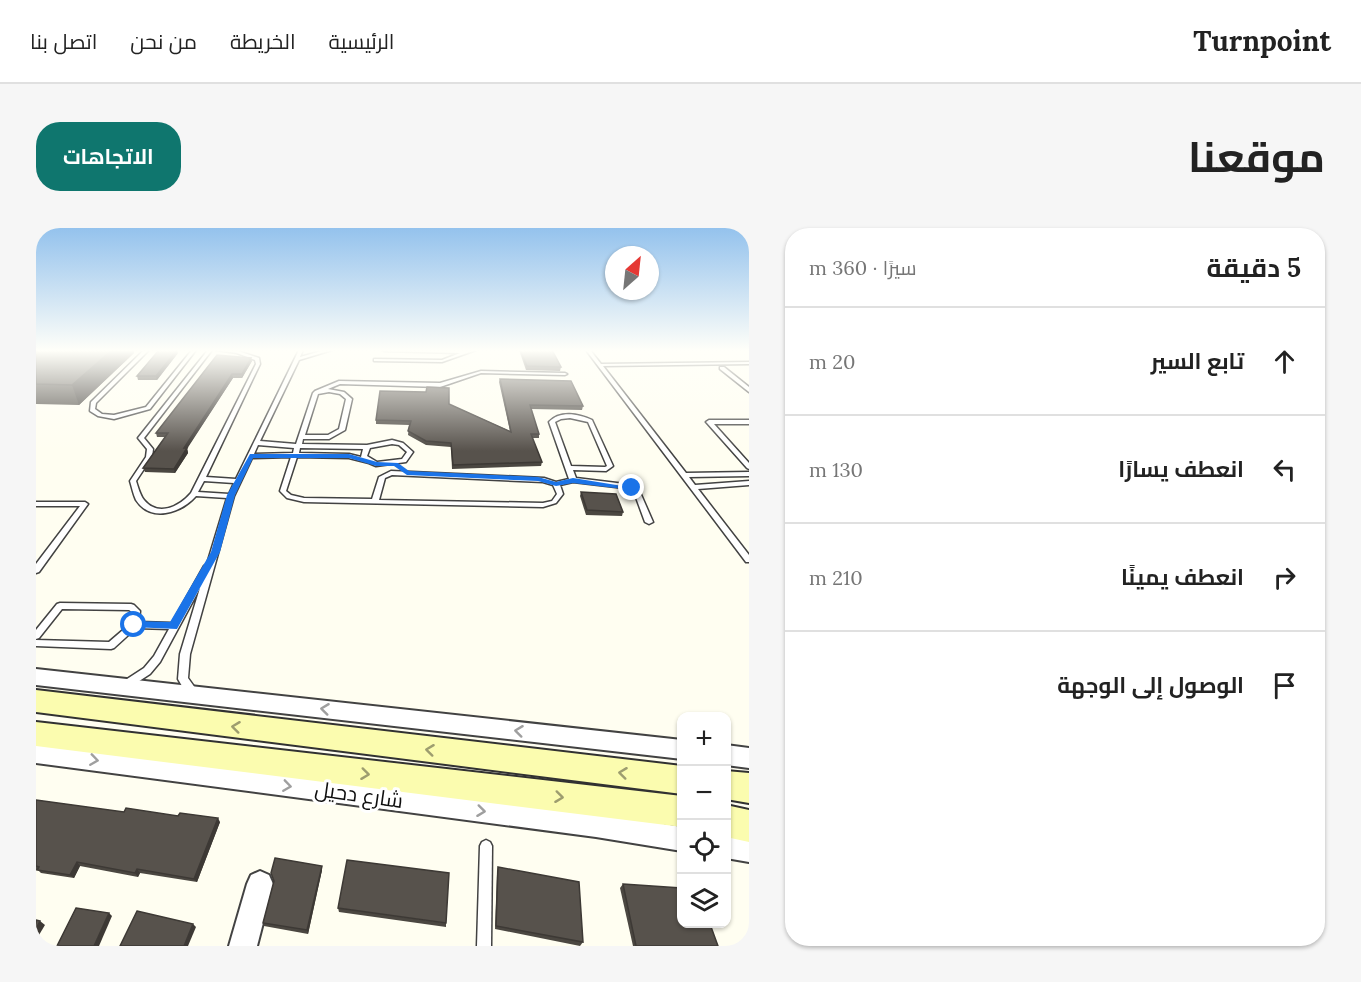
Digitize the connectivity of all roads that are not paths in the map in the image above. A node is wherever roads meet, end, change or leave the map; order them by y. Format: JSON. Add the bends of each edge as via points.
{"nodes":[{"id":1,"x":113,"y":384,"type":"edge"},
{"id":2,"x":167,"y":384,"type":"edge"},
{"id":3,"x":184,"y":384,"type":"edge"},
{"id":4,"x":249,"y":384,"type":"edge"},
{"id":5,"x":285,"y":384,"type":"edge"},
{"id":6,"x":336,"y":384,"type":"edge"},
{"id":7,"x":390,"y":384,"type":"edge"},
{"id":8,"x":445,"y":384,"type":"edge"},
{"id":9,"x":614,"y":384,"type":"edge"},
{"id":10,"x":317,"y":392,"type":"junction"},
{"id":11,"x":747,"y":424,"type":"edge"},
{"id":12,"x":302,"y":437,"type":"junction"},
{"id":13,"x":257,"y":443,"type":"junction"},
{"id":14,"x":298,"y":446,"type":"junction"},
{"id":15,"x":367,"y":447,"type":"junction"},
{"id":16,"x":295,"y":455,"type":"junction"},
{"id":17,"x":250,"y":456,"type":"junction"},
{"id":18,"x":369,"y":461,"type":"junction"},
{"id":19,"x":396,"y":464,"type":"junction"},
{"id":20,"x":749,"y":467,"type":"edge"},
{"id":21,"x":569,"y":468,"type":"junction"},
{"id":22,"x":407,"y":473,"type":"junction"},
{"id":23,"x":749,"y":474,"type":"edge"},
{"id":24,"x":684,"y":475,"type":"junction"},
{"id":25,"x":202,"y":479,"type":"junction"},
{"id":26,"x":573,"y":480,"type":"junction"},
{"id":27,"x":237,"y":481,"type":"junction"},
{"id":28,"x":749,"y":483,"type":"edge"},
{"id":29,"x":556,"y":484,"type":"junction"},
{"id":30,"x":693,"y":487,"type":"junction"},
{"id":31,"x":194,"y":494,"type":"junction"},
{"id":32,"x":231,"y":495,"type":"junction"},
{"id":33,"x":375,"y":502,"type":"junction"},
{"id":34,"x":36,"y":504,"type":"edge"},
{"id":35,"x":649,"y":522,"type":"dead end"},
{"id":36,"x":215,"y":552,"type":"junction"},
{"id":37,"x":749,"y":560,"type":"edge"},
{"id":38,"x":36,"y":570,"type":"edge"},
{"id":39,"x":134,"y":625,"type":"junction"},
{"id":40,"x":173,"y":626,"type":"junction"},
{"id":41,"x":36,"y":636,"type":"edge"},
{"id":42,"x":36,"y":643,"type":"edge"},
{"id":43,"x":36,"y":677,"type":"edge"},
{"id":44,"x":122,"y":686,"type":"junction"},
{"id":45,"x":196,"y":694,"type":"junction"},
{"id":46,"x":36,"y":701,"type":"edge"},
{"id":47,"x":36,"y":734,"type":"edge"},
{"id":48,"x":677,"y":750,"type":"edge"},
{"id":49,"x":36,"y":753,"type":"edge"},
{"id":50,"x":731,"y":756,"type":"edge"},
{"id":51,"x":749,"y":758,"type":"edge"},
{"id":52,"x":677,"y":780,"type":"edge"},
{"id":53,"x":731,"y":786,"type":"edge"},
{"id":54,"x":749,"y":788,"type":"edge"},
{"id":55,"x":677,"y":812,"type":"edge"},
{"id":56,"x":731,"y":820,"type":"edge"},
{"id":57,"x":731,"y":821,"type":"edge"},
{"id":58,"x":749,"y":821,"type":"edge"},
{"id":59,"x":749,"y":826,"type":"edge"},
{"id":60,"x":677,"y":838,"type":"edge"},
{"id":61,"x":486,"y":846,"type":"dead end"},
{"id":62,"x":731,"y":847,"type":"edge"},
{"id":63,"x":749,"y":850,"type":"edge"},
{"id":64,"x":260,"y":884,"type":"dead end"},
{"id":65,"x":243,"y":946,"type":"edge"},
{"id":66,"x":484,"y":946,"type":"edge"}],
"edges":[{"from":1,"to":2,"type":"lane","via":[[93,403],[95,413],[123,416],[148,408]]},
{"from":3,"to":31,"type":"lane","via":[[141,438],[150,449],[149,457],[133,481],[140,500],[158,511],[177,510]]},
{"from":4,"to":25,"type":"lane"},
{"from":5,"to":13,"type":"lane"},
{"from":6,"to":10,"type":"lane"},
{"from":7,"to":8,"type":"lane"},
{"from":9,"to":24,"type":"lane"},
{"from":10,"to":12,"type":"lane"},
{"from":10,"to":12,"type":"lane","via":[[335,391],[348,396],[342,430],[329,437]]},
{"from":11,"to":20,"type":"lane","via":[[709,422]]},
{"from":12,"to":14,"type":"lane"},
{"from":13,"to":14,"type":"lane"},
{"from":13,"to":17,"type":"lane"},
{"from":14,"to":15,"type":"lane"},
{"from":14,"to":16,"type":"lane"},
{"from":15,"to":18,"type":"lane","via":[[363,452]]},
{"from":15,"to":19,"type":"lane","via":[[382,442],[407,448],[409,457]]},
{"from":16,"to":17,"type":"lane"},
{"from":16,"to":18,"type":"lane","via":[[349,456]]},
{"from":16,"to":33,"type":"lane","via":[[283,488],[289,497]]},
{"from":17,"to":27,"type":"lane"},
{"from":18,"to":19,"type":"lane"},
{"from":19,"to":22,"type":"lane"},
{"from":21,"to":21,"type":"lane","via":[[552,420],[585,418],[590,421],[610,467]]},
{"from":21,"to":26,"type":"lane"},
{"from":22,"to":29,"type":"lane","via":[[538,479]]},
{"from":22,"to":33,"type":"lane","via":[[382,477]]},
{"from":23,"to":24,"type":"lane"},
{"from":24,"to":30,"type":"lane"},
{"from":25,"to":27,"type":"lane"},
{"from":25,"to":31,"type":"lane"},
{"from":26,"to":29,"type":"lane"},
{"from":26,"to":35,"type":"lane","via":[[632,488],[640,494]]},
{"from":27,"to":32,"type":"lane"},
{"from":28,"to":30,"type":"lane"},
{"from":29,"to":33,"type":"lane","via":[[559,499],[543,505]]},
{"from":30,"to":37,"type":"lane"},
{"from":31,"to":32,"type":"lane"},
{"from":32,"to":36,"type":"lane"},
{"from":34,"to":38,"type":"lane","via":[[85,504]]},
{"from":36,"to":40,"type":"lane"},
{"from":36,"to":45,"type":"lane","via":[[182,672],[187,686]]},
{"from":39,"to":40,"type":"lane"},
{"from":39,"to":41,"type":"lane","via":[[136,611],[131,607],[60,606]]},
{"from":39,"to":42,"type":"lane","via":[[108,646]]},
{"from":40,"to":44,"type":"lane","via":[[153,665]]},
{"from":43,"to":44,"type":"street"},
{"from":44,"to":45,"type":"street"},
{"from":48,"to":45,"type":"street","one_way":true},
{"from":52,"to":46,"type":"main road","one_way":true},
{"from":47,"to":55,"type":"main road","name":"شارع دحيل","one_way":true},
{"from":49,"to":60,"type":"street","name":"شارع دحيل","one_way":true},
{"from":50,"to":51,"type":"street"},
{"from":53,"to":54,"type":"main road"},
{"from":56,"to":58,"type":"main road"},
{"from":57,"to":59,"type":"main road"},
{"from":61,"to":66,"type":"lane"},
{"from":62,"to":63,"type":"street"},
{"from":64,"to":65,"type":"street"}]}
